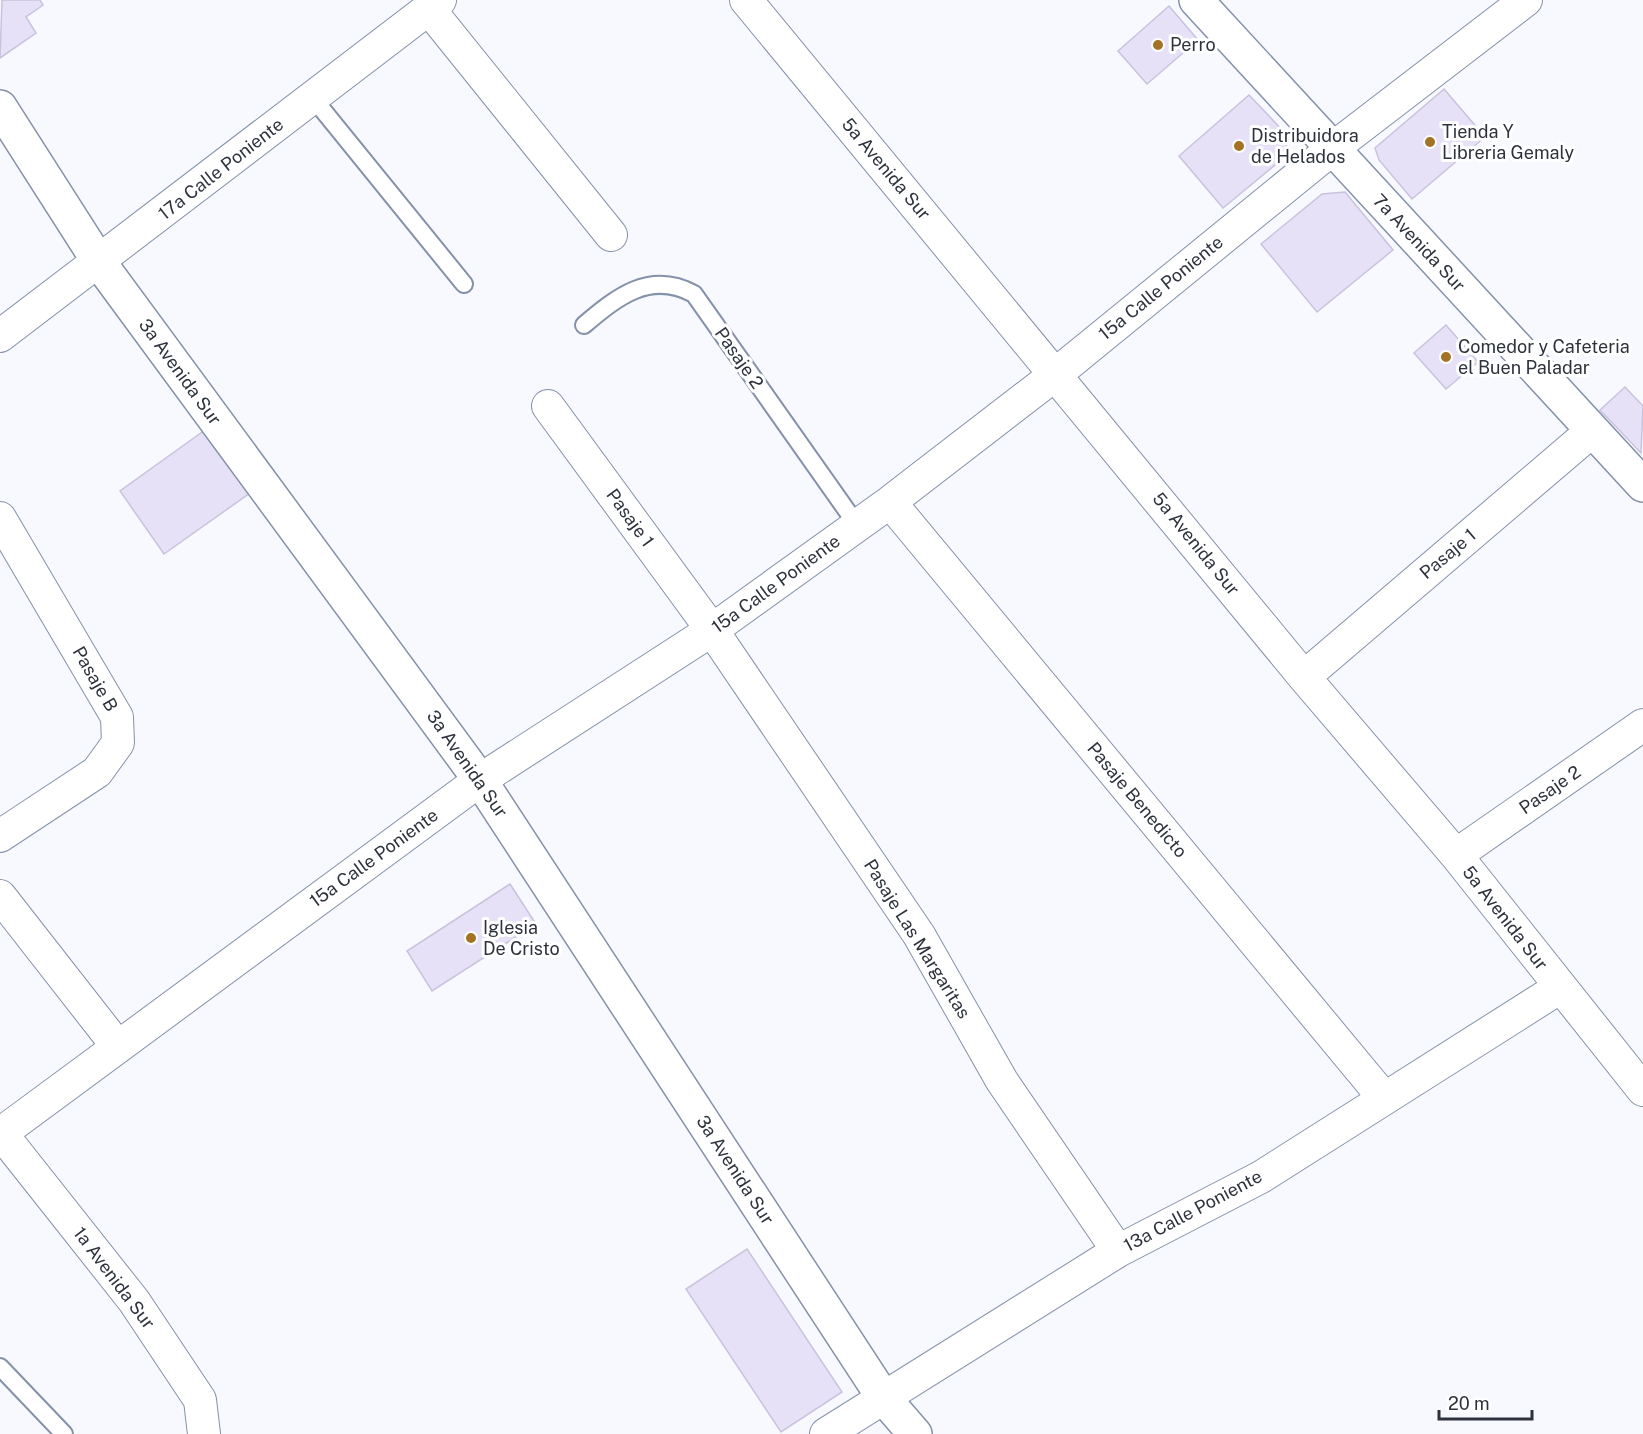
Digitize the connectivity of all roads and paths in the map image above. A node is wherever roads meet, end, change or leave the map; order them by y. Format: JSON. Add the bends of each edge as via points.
{"nodes":[{"id":1,"x":746,"y":0,"type":"edge"},
{"id":2,"x":1196,"y":0,"type":"edge"},
{"id":3,"x":1527,"y":0,"type":"edge"},
{"id":4,"x":435,"y":4,"type":"edge"},
{"id":5,"x":313,"y":98,"type":"junction"},
{"id":6,"x":0,"y":107,"type":"edge"},
{"id":7,"x":1332,"y":149,"type":"junction"},
{"id":8,"x":611,"y":235,"type":"dead end"},
{"id":9,"x":99,"y":262,"type":"junction"},
{"id":10,"x":464,"y":284,"type":"dead end"},
{"id":11,"x":584,"y":325,"type":"dead end"},
{"id":12,"x":0,"y":336,"type":"edge"},
{"id":13,"x":1056,"y":374,"type":"junction"},
{"id":14,"x":548,"y":406,"type":"dead end"},
{"id":15,"x":1592,"y":431,"type":"junction"},
{"id":16,"x":1643,"y":485,"type":"edge"},
{"id":17,"x":890,"y":502,"type":"junction"},
{"id":18,"x":0,"y":518,"type":"edge"},
{"id":19,"x":857,"y":525,"type":"junction"},
{"id":20,"x":712,"y":630,"type":"junction"},
{"id":21,"x":1304,"y":676,"type":"junction"},
{"id":22,"x":1643,"y":725,"type":"edge"},
{"id":23,"x":480,"y":780,"type":"junction"},
{"id":24,"x":0,"y":836,"type":"edge"},
{"id":25,"x":1456,"y":855,"type":"junction"},
{"id":26,"x":0,"y":896,"type":"edge"},
{"id":27,"x":1559,"y":988,"type":"junction"},
{"id":28,"x":118,"y":1047,"type":"junction"},
{"id":29,"x":1643,"y":1090,"type":"edge"},
{"id":30,"x":1384,"y":1098,"type":"junction"},
{"id":31,"x":0,"y":1134,"type":"edge"},
{"id":32,"x":1118,"y":1251,"type":"junction"},
{"id":33,"x":0,"y":1367,"type":"edge"},
{"id":34,"x":883,"y":1397,"type":"junction"},
{"id":35,"x":64,"y":1434,"type":"edge"},
{"id":36,"x":204,"y":1434,"type":"edge"},
{"id":37,"x":826,"y":1434,"type":"edge"},
{"id":38,"x":915,"y":1434,"type":"edge"}],
"edges":[{"from":1,"to":13,"type":"street","name":"5a Avenida Sur"},
{"from":2,"to":7,"type":"street","name":"7a Avenida Sur"},
{"from":3,"to":7,"type":"street","name":"15a Calle Poniente"},
{"from":4,"to":5,"type":"street","name":"17a Calle Poniente"},
{"from":4,"to":8,"type":"street"},
{"from":5,"to":9,"type":"street","name":"17a Calle Poniente"},
{"from":5,"to":10,"type":"lane"},
{"from":6,"to":9,"type":"street","name":"3a Avenida Sur"},
{"from":7,"to":13,"type":"street","name":"15a Calle Poniente"},
{"from":7,"to":15,"type":"street","name":"7a Avenida Sur"},
{"from":9,"to":12,"type":"street","name":"17a Calle Poniente"},
{"from":9,"to":23,"type":"street","name":"3a Avenida Sur"},
{"from":11,"to":19,"type":"lane","name":"Pasaje 2","via":[[618,296],[650,285],[677,285],[694,294]]},
{"from":13,"to":17,"type":"street","name":"15a Calle Poniente"},
{"from":13,"to":21,"type":"street","name":"5a Avenida Sur"},
{"from":14,"to":20,"type":"street","name":"Pasaje 1"},
{"from":15,"to":16,"type":"street","name":"7a Avenida Sur"},
{"from":15,"to":21,"type":"street","name":"Pasaje 1"},
{"from":17,"to":19,"type":"street","name":"15a Calle Poniente"},
{"from":17,"to":30,"type":"street","name":"Pasaje Benedicto"},
{"from":18,"to":24,"type":"street","name":"Pasaje B","via":[[117,717],[118,743],[97,772]]},
{"from":19,"to":20,"type":"street","name":"15a Calle Poniente"},
{"from":20,"to":23,"type":"street","name":"15a Calle Poniente"},
{"from":20,"to":32,"type":"street","name":"Pasaje Las Margaritas","via":[[919,935],[1002,1081]]},
{"from":21,"to":25,"type":"street","name":"5a Avenida Sur"},
{"from":22,"to":25,"type":"street","name":"Pasaje 2"},
{"from":23,"to":28,"type":"street","name":"15a Calle Poniente"},
{"from":23,"to":34,"type":"street","name":"3a Avenida Sur"},
{"from":25,"to":27,"type":"street","name":"5a Avenida Sur"},
{"from":26,"to":28,"type":"street"},
{"from":27,"to":29,"type":"street","name":"5a Avenida Sur"},
{"from":27,"to":30,"type":"street","name":"13a Calle Poniente"},
{"from":28,"to":31,"type":"street","name":"15a Calle Poniente"},
{"from":30,"to":32,"type":"street","name":"13a Calle Poniente","via":[[1261,1177]]},
{"from":31,"to":36,"type":"street","name":"1a Avenida Sur","via":[[134,1301],[200,1400]]},
{"from":32,"to":34,"type":"street","name":"13a Calle Poniente"},
{"from":33,"to":35,"type":"lane"},
{"from":34,"to":37,"type":"street","name":"13a Calle Poniente"},
{"from":34,"to":38,"type":"street","name":"3a Avenida Sur"}]}
